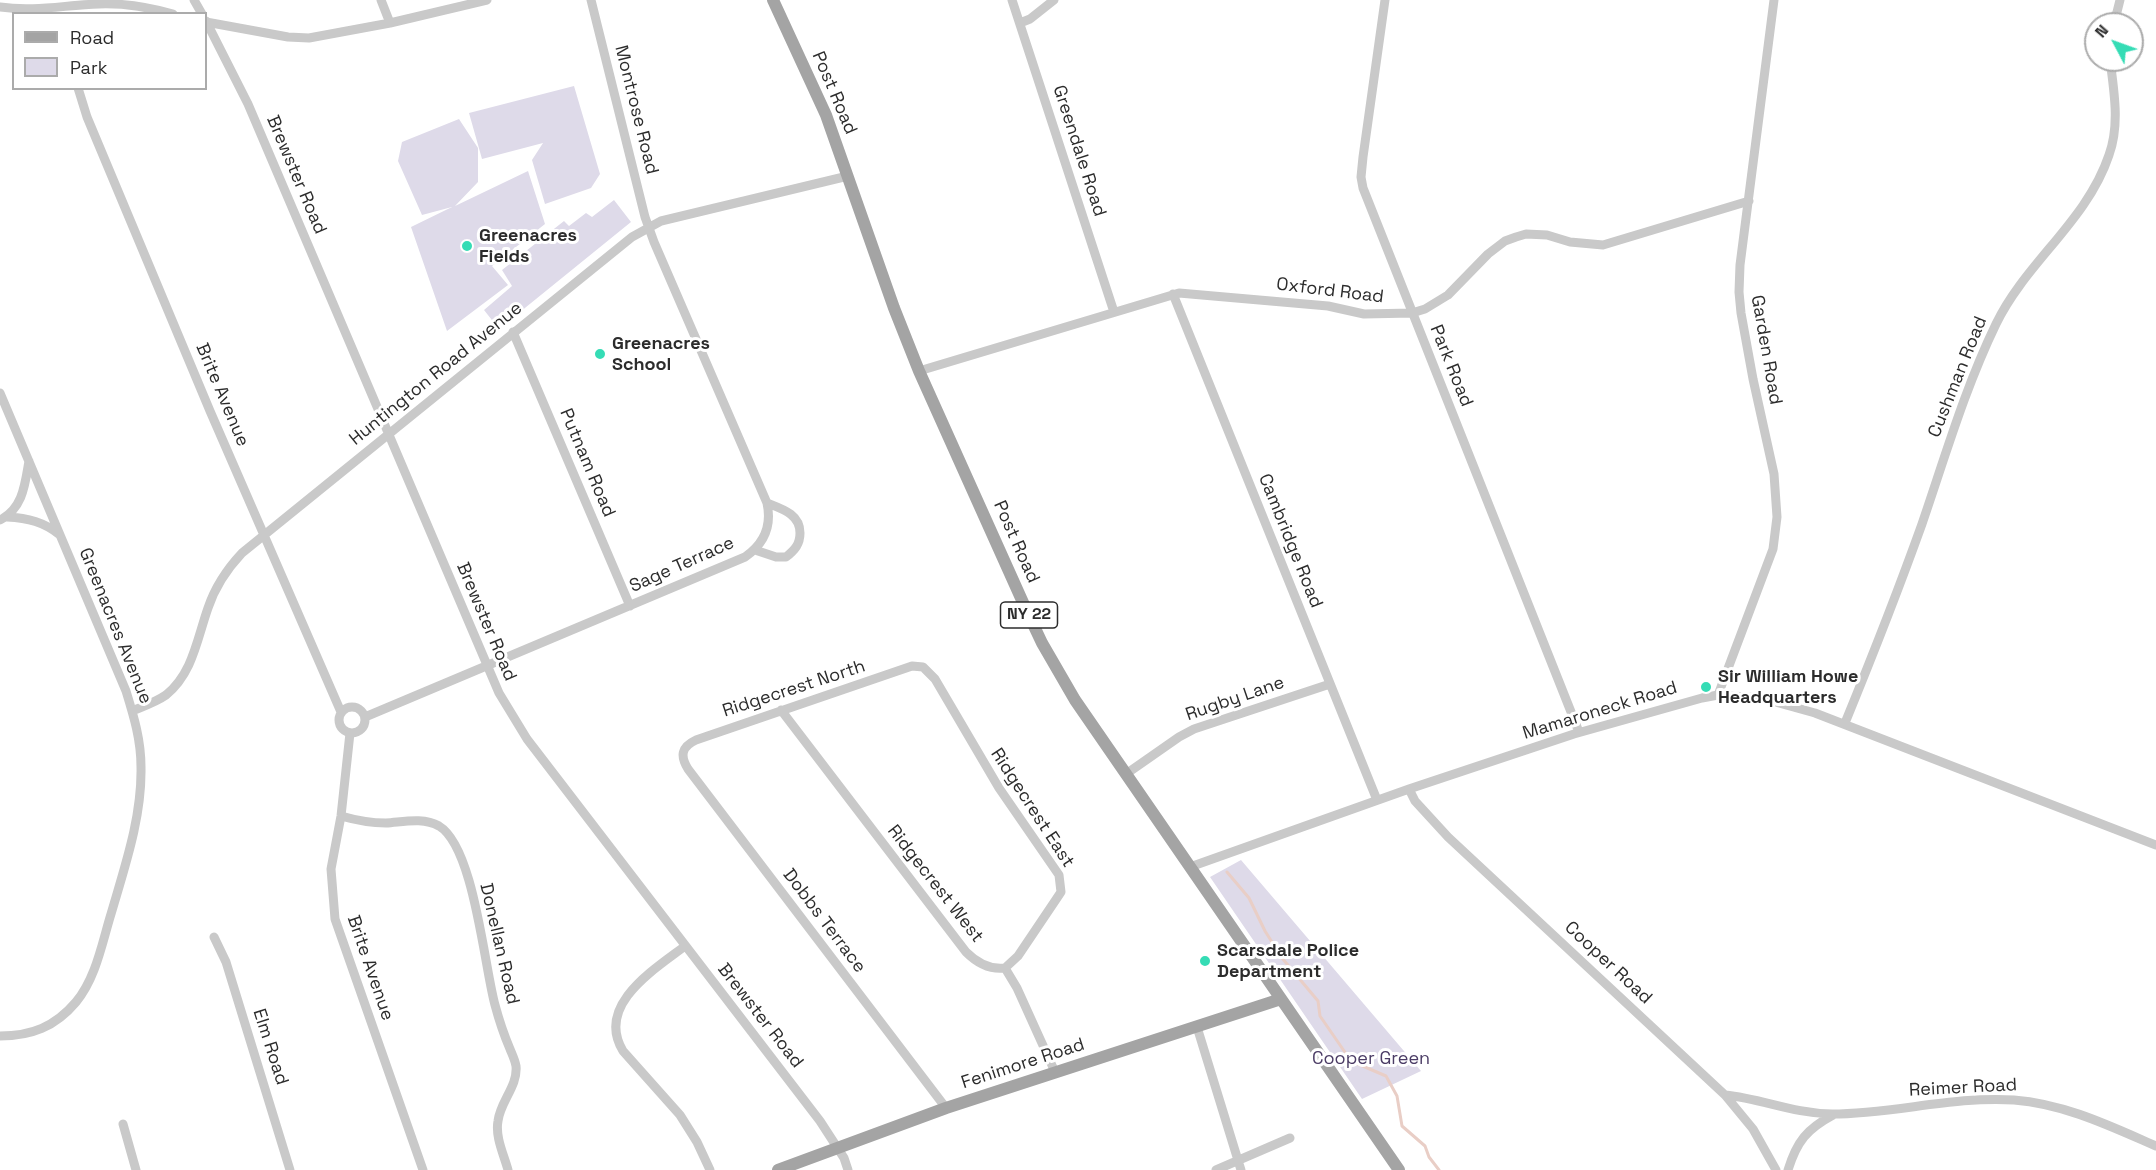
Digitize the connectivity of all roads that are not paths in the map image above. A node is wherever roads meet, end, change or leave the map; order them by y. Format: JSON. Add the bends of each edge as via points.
{"nodes":[{"id":1,"x":381,"y":0,"type":"edge"},
{"id":2,"x":487,"y":0,"type":"edge"},
{"id":3,"x":591,"y":0,"type":"edge"},
{"id":4,"x":773,"y":0,"type":"edge"},
{"id":5,"x":1011,"y":0,"type":"edge"},
{"id":6,"x":1054,"y":0,"type":"edge"},
{"id":7,"x":1385,"y":0,"type":"edge"},
{"id":8,"x":1774,"y":0,"type":"edge"},
{"id":9,"x":0,"y":7,"type":"edge"},
{"id":10,"x":68,"y":10,"type":"edge"},
{"id":11,"x":164,"y":12,"type":"edge"},
{"id":12,"x":207,"y":22,"type":"edge"},
{"id":13,"x":390,"y":23,"type":"junction"},
{"id":14,"x":1020,"y":23,"type":"junction"},
{"id":15,"x":207,"y":24,"type":"edge"},
{"id":16,"x":2112,"y":72,"type":"edge"},
{"id":17,"x":79,"y":90,"type":"edge"},
{"id":18,"x":848,"y":176,"type":"junction"},
{"id":19,"x":1749,"y":201,"type":"junction"},
{"id":20,"x":649,"y":228,"type":"junction"},
{"id":21,"x":1173,"y":294,"type":"junction"},
{"id":22,"x":1114,"y":312,"type":"junction"},
{"id":23,"x":1412,"y":314,"type":"junction"},
{"id":24,"x":513,"y":332,"type":"junction"},
{"id":25,"x":919,"y":372,"type":"junction"},
{"id":26,"x":0,"y":393,"type":"edge"},
{"id":27,"x":388,"y":433,"type":"junction"},
{"id":28,"x":29,"y":461,"type":"junction"},
{"id":29,"x":767,"y":503,"type":"junction"},
{"id":30,"x":4,"y":519,"type":"edge"},
{"id":31,"x":264,"y":534,"type":"junction"},
{"id":32,"x":61,"y":535,"type":"junction"},
{"id":33,"x":755,"y":550,"type":"junction"},
{"id":34,"x":630,"y":606,"type":"junction"},
{"id":35,"x":920,"y":665,"type":"joint"},
{"id":36,"x":487,"y":667,"type":"junction"},
{"id":37,"x":1330,"y":684,"type":"junction"},
{"id":38,"x":1718,"y":695,"type":"junction"},
{"id":39,"x":781,"y":710,"type":"junction"},
{"id":40,"x":132,"y":711,"type":"junction"},
{"id":41,"x":341,"y":712,"type":"junction"},
{"id":42,"x":365,"y":717,"type":"junction"},
{"id":43,"x":1845,"y":723,"type":"junction"},
{"id":44,"x":1579,"y":732,"type":"junction"},
{"id":45,"x":350,"y":733,"type":"junction"},
{"id":46,"x":682,"y":751,"type":"joint"},
{"id":47,"x":1126,"y":774,"type":"junction"},
{"id":48,"x":1409,"y":789,"type":"junction"},
{"id":49,"x":1377,"y":800,"type":"junction"},
{"id":50,"x":341,"y":816,"type":"junction"},
{"id":51,"x":2156,"y":843,"type":"edge"},
{"id":52,"x":1190,"y":867,"type":"junction"},
{"id":53,"x":214,"y":937,"type":"dead end"},
{"id":54,"x":685,"y":946,"type":"junction"},
{"id":55,"x":1005,"y":968,"type":"junction"},
{"id":56,"x":1281,"y":999,"type":"junction"},
{"id":57,"x":1197,"y":1028,"type":"junction"},
{"id":58,"x":0,"y":1036,"type":"edge"},
{"id":59,"x":1055,"y":1072,"type":"junction"},
{"id":60,"x":1725,"y":1095,"type":"junction"},
{"id":61,"x":946,"y":1108,"type":"junction"},
{"id":62,"x":1835,"y":1114,"type":"junction"},
{"id":63,"x":123,"y":1124,"type":"dead end"},
{"id":64,"x":1290,"y":1138,"type":"dead end"},
{"id":65,"x":2156,"y":1146,"type":"edge"},
{"id":66,"x":837,"y":1148,"type":"junction"},
{"id":67,"x":1239,"y":1165,"type":"edge"},
{"id":68,"x":136,"y":1170,"type":"edge"},
{"id":69,"x":290,"y":1170,"type":"edge"},
{"id":70,"x":423,"y":1170,"type":"edge"},
{"id":71,"x":507,"y":1170,"type":"edge"},
{"id":72,"x":710,"y":1170,"type":"edge"},
{"id":73,"x":778,"y":1170,"type":"edge"},
{"id":74,"x":848,"y":1170,"type":"edge"},
{"id":75,"x":1216,"y":1170,"type":"edge"},
{"id":76,"x":1399,"y":1170,"type":"edge"},
{"id":77,"x":1776,"y":1170,"type":"edge"},
{"id":78,"x":1788,"y":1170,"type":"edge"}],
"edges":[{"from":1,"to":13,"type":"street"},
{"from":2,"to":13,"type":"street"},
{"from":3,"to":20,"type":"street","name":"Montrose Road"},
{"from":4,"to":18,"type":"main road","name":"Post Road","number":"NY 22","via":[[826,115]]},
{"from":5,"to":14,"type":"street","name":"Greendale Road"},
{"from":6,"to":14,"type":"street"},
{"from":7,"to":23,"type":"street","name":"Park Road","via":[[1361,177]]},
{"from":8,"to":19,"type":"street","name":"Garden Road"},
{"from":9,"to":10,"type":"street"},
{"from":10,"to":11,"type":"street","via":[[126,4]]},
{"from":12,"to":13,"type":"street","via":[[298,38]]},
{"from":14,"to":22,"type":"street","name":"Greendale Road"},
{"from":15,"to":27,"type":"street","name":"Brewster Road","via":[[248,104]]},
{"from":16,"to":43,"type":"street","name":"Cushman Road","via":[[2114,130],[2103,172],[2082,209],[2016,289],[1997,323]]},
{"from":17,"to":31,"type":"street","name":"Brite Avenue"},
{"from":18,"to":20,"type":"street","name":"Huntington Road Avenue","via":[[662,221]]},
{"from":18,"to":25,"type":"main road","name":"Post Road","number":"NY 22"},
{"from":19,"to":23,"type":"street","name":"Oxford Road","via":[[1603,245],[1547,235],[1516,237],[1488,254],[1448,295]]},
{"from":19,"to":38,"type":"street","name":"Garden Road","via":[[1740,265],[1740,301],[1774,474],[1777,518],[1773,549]]},
{"from":20,"to":24,"type":"street","name":"Huntington Road Avenue","via":[[619,247]]},
{"from":20,"to":29,"type":"street","name":"Sage Terrace"},
{"from":21,"to":22,"type":"street","name":"Oxford Road"},
{"from":21,"to":23,"type":"street","name":"Oxford Road","via":[[1328,306],[1364,314]]},
{"from":21,"to":37,"type":"street","name":"Cambridge Road"},
{"from":22,"to":25,"type":"street","name":"Oxford Road"},
{"from":23,"to":44,"type":"street","name":"Park Road"},
{"from":24,"to":27,"type":"street","name":"Huntington Road Avenue"},
{"from":24,"to":34,"type":"street","name":"Putnam Road"},
{"from":25,"to":47,"type":"main road","name":"Post Road","number":"NY 22","via":[[1042,643]]},
{"from":26,"to":28,"type":"street","name":"Greenacres Avenue"},
{"from":27,"to":31,"type":"street","name":"Huntington Road Avenue"},
{"from":27,"to":36,"type":"street","name":"Brewster Road"},
{"from":28,"to":30,"type":"street","via":[[24,492]]},
{"from":28,"to":32,"type":"street","name":"Greenacres Avenue"},
{"from":29,"to":33,"type":"street","name":"Sage Terrace","via":[[766,533]]},
{"from":29,"to":33,"type":"street","via":[[798,521],[798,544],[786,557]]},
{"from":30,"to":32,"type":"street","via":[[26,518]]},
{"from":31,"to":40,"type":"street","name":"Huntington Road Avenue","via":[[235,561],[220,582],[180,680],[161,698]]},
{"from":31,"to":41,"type":"street","name":"Brite Avenue"},
{"from":32,"to":40,"type":"street","name":"Greenacres Avenue"},
{"from":33,"to":34,"type":"street","name":"Sage Terrace"},
{"from":34,"to":36,"type":"street","name":"Sage Terrace"},
{"from":35,"to":39,"type":"street","name":"Ridgecrest North"},
{"from":35,"to":55,"type":"street","name":"Ridgecrest East","via":[[935,679],[999,788],[1059,875],[1060,891],[1055,901],[1018,956]]},
{"from":36,"to":42,"type":"street","name":"Sage Terrace"},
{"from":36,"to":54,"type":"street","name":"Brewster Road","via":[[527,740]]},
{"from":37,"to":47,"type":"street","name":"Rugby Lane","via":[[1194,729]]},
{"from":37,"to":49,"type":"street","name":"Cambridge Road"},
{"from":38,"to":43,"type":"street","name":"Mamaroneck Road","via":[[1777,702]]},
{"from":38,"to":44,"type":"street","name":"Mamaroneck Road"},
{"from":39,"to":46,"type":"street","name":"Ridgecrest North","via":[[696,740]]},
{"from":39,"to":55,"type":"street","name":"Ridgecrest West","via":[[966,952],[989,968]]},
{"from":40,"to":58,"type":"street","name":"Greenacres Avenue","via":[[141,767],[136,820],[92,973],[77,1001],[55,1021],[24,1035]]},
{"from":41,"to":42,"type":"street","via":[[348,707],[357,708]]},
{"from":41,"to":45,"type":"street","name":"Brite Avenue","via":[[340,727]]},
{"from":42,"to":45,"type":"street","via":[[361,730]]},
{"from":43,"to":51,"type":"street","name":"Mamaroneck Road"},
{"from":44,"to":48,"type":"street","name":"Mamaroneck Road"},
{"from":45,"to":50,"type":"street","name":"Brite Avenue"},
{"from":46,"to":61,"type":"street","name":"Dobbs Terrace","via":[[688,769]]},
{"from":47,"to":52,"type":"main road","name":"Post Road","number":"NY 22"},
{"from":48,"to":49,"type":"street","name":"Mamaroneck Road"},
{"from":48,"to":60,"type":"street","name":"Cooper Road","via":[[1448,837]]},
{"from":49,"to":52,"type":"street","name":"Mamaroneck Road"},
{"from":50,"to":70,"type":"street","name":"Brite Avenue","via":[[331,869],[335,919]]},
{"from":50,"to":71,"type":"street","name":"Donellan Road","via":[[385,823],[431,823],[446,831],[459,851],[493,999],[516,1067],[497,1124]]},
{"from":52,"to":56,"type":"main road","name":"Post Road","number":"NY 22"},
{"from":53,"to":69,"type":"street","name":"Elm Road","via":[[226,962]]},
{"from":54,"to":66,"type":"street","name":"Brewster Road"},
{"from":54,"to":72,"type":"street","via":[[643,978],[627,996],[616,1030],[623,1051],[680,1115]]},
{"from":55,"to":59,"type":"street"},
{"from":56,"to":57,"type":"main road","name":"Fenimore Road"},
{"from":56,"to":76,"type":"main road","name":"Post Road","number":"NY 22"},
{"from":57,"to":59,"type":"main road","name":"Fenimore Road"},
{"from":57,"to":67,"type":"street"},
{"from":59,"to":61,"type":"main road","name":"Fenimore Road"},
{"from":60,"to":62,"type":"street","name":"Reimer Road","via":[[1809,1113]]},
{"from":60,"to":77,"type":"street","name":"Cooper Road","via":[[1752,1129]]},
{"from":61,"to":66,"type":"main road","name":"Fenimore Road"},
{"from":62,"to":65,"type":"street","name":"Reimer Road","via":[[2013,1100],[2074,1112]]},
{"from":62,"to":78,"type":"street","name":"Reimer Road","via":[[1803,1138]]},
{"from":63,"to":68,"type":"street"},
{"from":64,"to":67,"type":"street"},
{"from":66,"to":73,"type":"main road","name":"Fenimore Road"},
{"from":66,"to":74,"type":"street","name":"Brewster Road"},
{"from":67,"to":75,"type":"street"}]}
